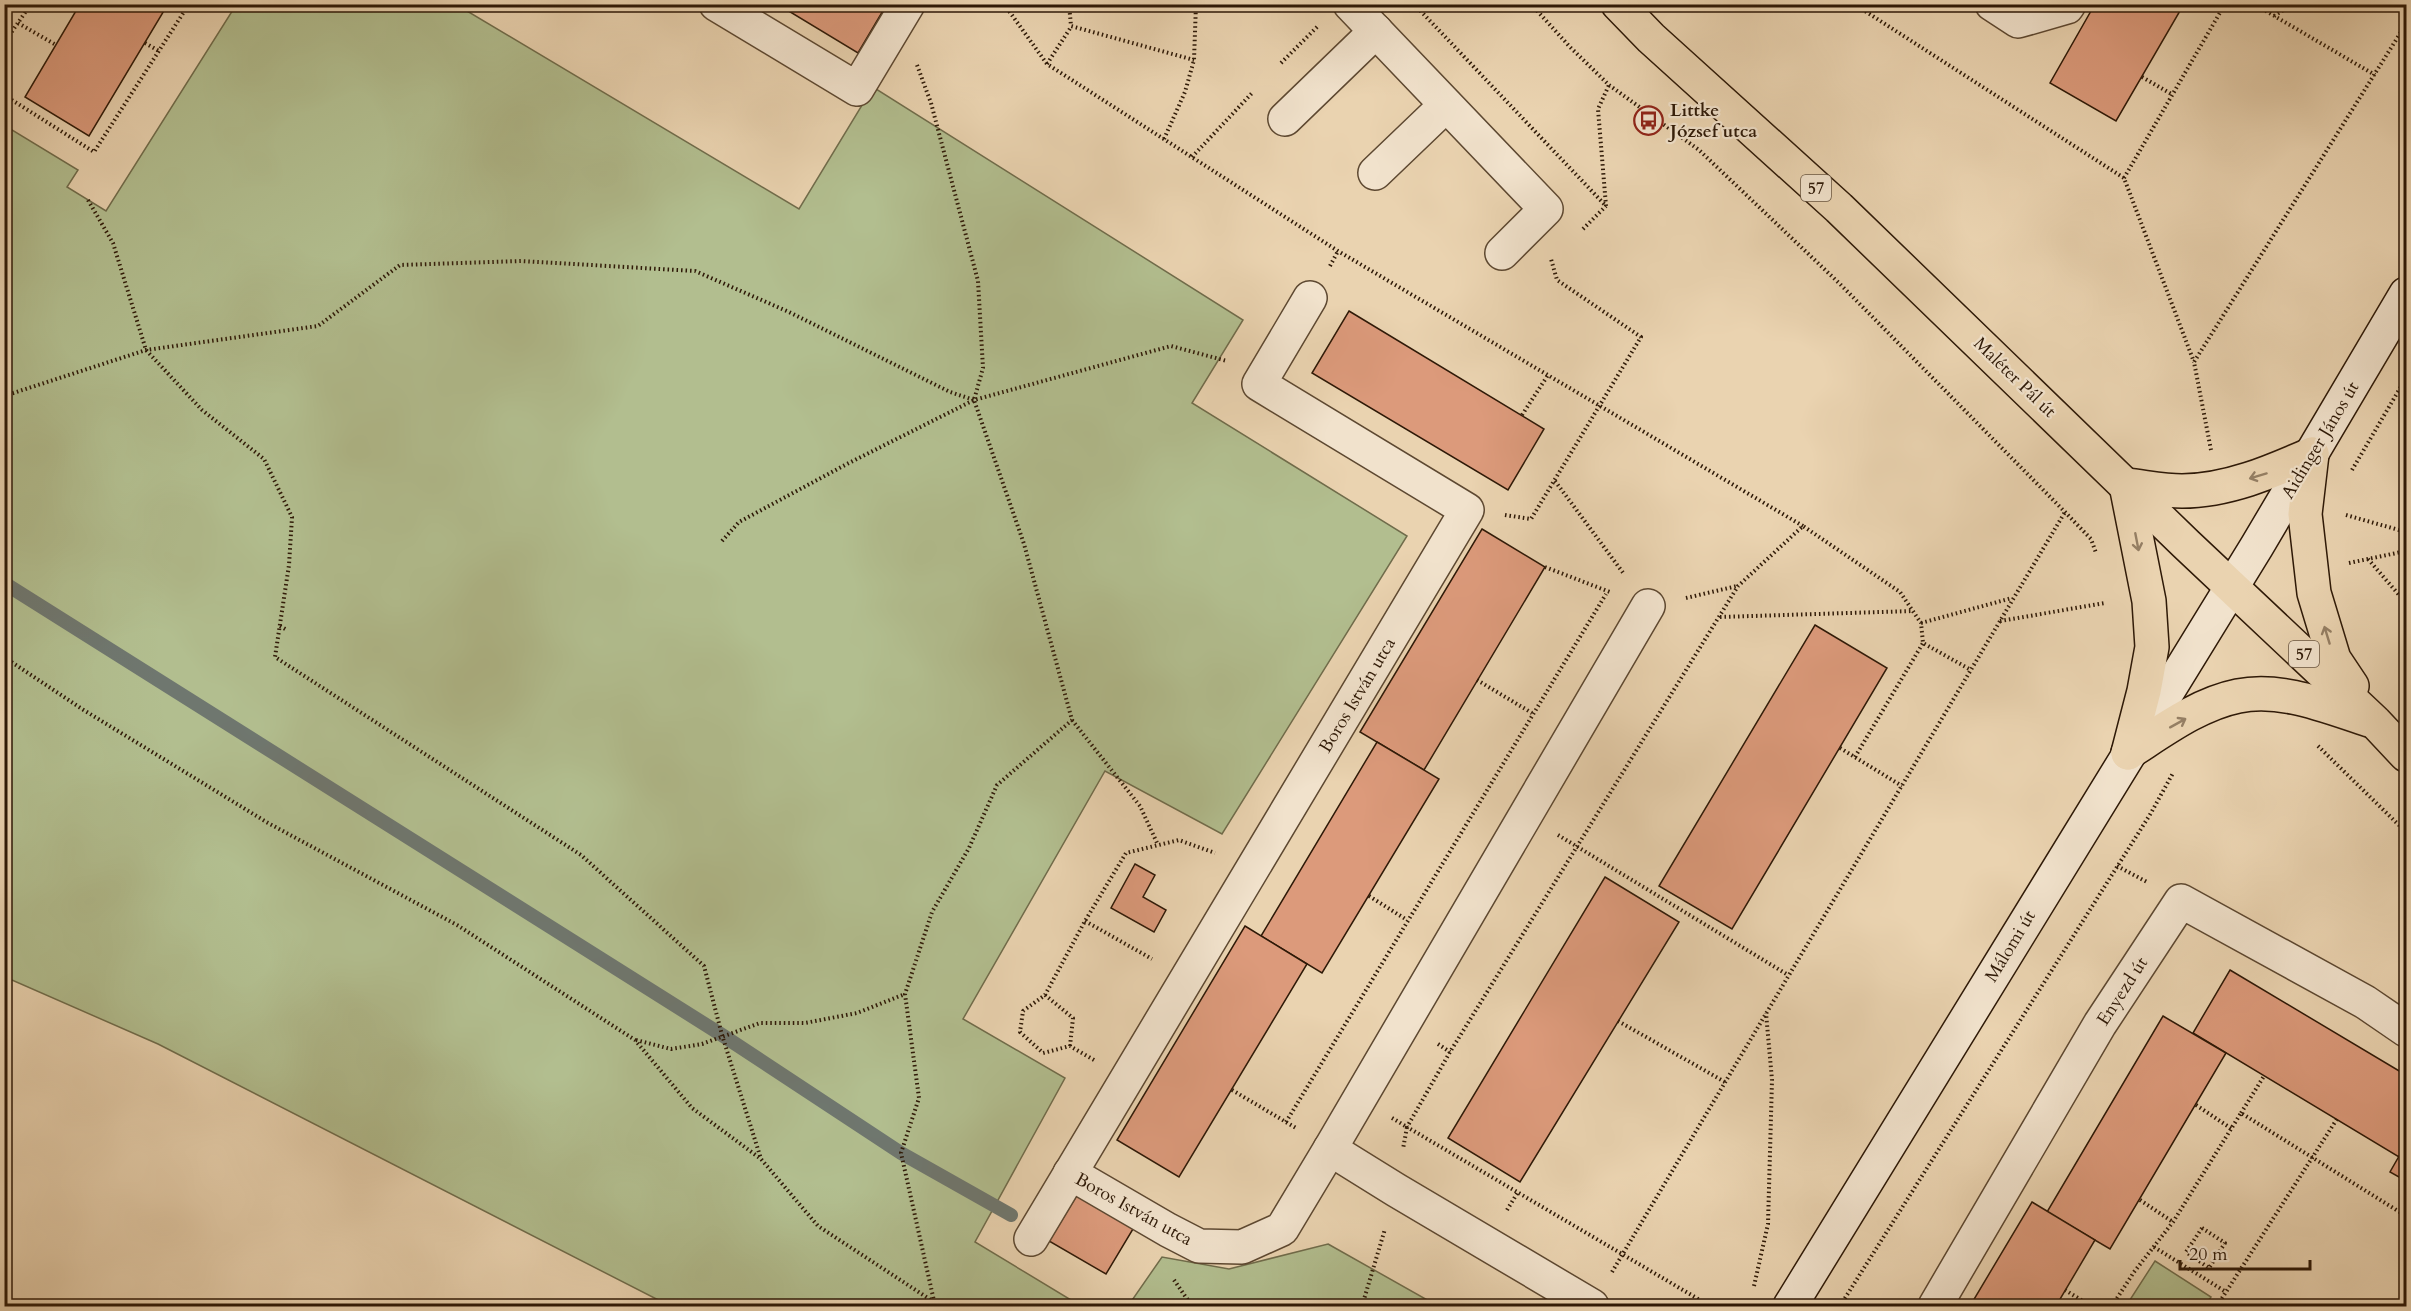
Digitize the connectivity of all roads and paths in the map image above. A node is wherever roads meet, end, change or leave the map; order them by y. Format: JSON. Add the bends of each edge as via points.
{"nodes":[{"id":1,"x":31,"y":4,"type":"edge"},
{"id":2,"x":189,"y":4,"type":"edge"},
{"id":3,"x":716,"y":4,"type":"edge"},
{"id":4,"x":908,"y":4,"type":"edge"},
{"id":5,"x":1004,"y":4,"type":"edge"},
{"id":6,"x":1069,"y":4,"type":"edge"},
{"id":7,"x":1196,"y":4,"type":"edge"},
{"id":8,"x":1414,"y":4,"type":"edge"},
{"id":9,"x":1532,"y":4,"type":"edge"},
{"id":10,"x":1617,"y":4,"type":"edge"},
{"id":11,"x":1854,"y":4,"type":"edge"},
{"id":12,"x":1992,"y":4,"type":"edge"},
{"id":13,"x":2069,"y":4,"type":"edge"},
{"id":14,"x":2225,"y":4,"type":"edge"},
{"id":15,"x":2254,"y":4,"type":"edge"},
{"id":16,"x":2293,"y":4,"type":"edge"},
{"id":17,"x":1336,"y":13,"type":"edge"},
{"id":18,"x":2274,"y":16,"type":"junction"},
{"id":19,"x":18,"y":23,"type":"junction"},
{"id":20,"x":2406,"y":24,"type":"edge"},
{"id":21,"x":1071,"y":26,"type":"junction"},
{"id":22,"x":1376,"y":31,"type":"junction"},
{"id":23,"x":4,"y":43,"type":"edge"},
{"id":24,"x":145,"y":43,"type":"dead end"},
{"id":25,"x":56,"y":45,"type":"dead end"},
{"id":26,"x":159,"y":51,"type":"junction"},
{"id":27,"x":1194,"y":60,"type":"junction"},
{"id":28,"x":915,"y":61,"type":"dead end"},
{"id":29,"x":1047,"y":64,"type":"junction"},
{"id":30,"x":1274,"y":70,"type":"dead end"},
{"id":31,"x":2374,"y":75,"type":"junction"},
{"id":32,"x":2142,"y":77,"type":"dead end"},
{"id":33,"x":1609,"y":85,"type":"junction"},
{"id":34,"x":1258,"y":87,"type":"dead end"},
{"id":35,"x":4,"y":95,"type":"edge"},
{"id":36,"x":2173,"y":95,"type":"junction"},
{"id":37,"x":1446,"y":105,"type":"junction"},
{"id":38,"x":1285,"y":119,"type":"dead end"},
{"id":39,"x":1164,"y":139,"type":"junction"},
{"id":40,"x":1192,"y":157,"type":"junction"},
{"id":41,"x":1375,"y":173,"type":"dead end"},
{"id":42,"x":2124,"y":178,"type":"junction"},
{"id":43,"x":88,"y":200,"type":"dead end"},
{"id":44,"x":1503,"y":254,"type":"dead end"},
{"id":45,"x":1551,"y":259,"type":"dead end"},
{"id":46,"x":2406,"y":294,"type":"edge"},
{"id":47,"x":1310,"y":298,"type":"dead end"},
{"id":48,"x":146,"y":350,"type":"junction"},
{"id":49,"x":2194,"y":362,"type":"junction"},
{"id":50,"x":1548,"y":375,"type":"junction"},
{"id":51,"x":2406,"y":378,"type":"edge"},
{"id":52,"x":1259,"y":384,"type":"junction"},
{"id":53,"x":4,"y":396,"type":"edge"},
{"id":54,"x":974,"y":399,"type":"junction"},
{"id":55,"x":1599,"y":405,"type":"junction"},
{"id":56,"x":1522,"y":415,"type":"dead end"},
{"id":57,"x":2312,"y":454,"type":"junction"},
{"id":58,"x":2346,"y":480,"type":"dead end"},
{"id":59,"x":1555,"y":481,"type":"junction"},
{"id":60,"x":2127,"y":484,"type":"junction"},
{"id":61,"x":2218,"y":486,"type":"junction"},
{"id":62,"x":1467,"y":510,"type":"junction"},
{"id":63,"x":2065,"y":512,"type":"junction"},
{"id":64,"x":2339,"y":514,"type":"dead end"},
{"id":65,"x":1803,"y":526,"type":"junction"},
{"id":66,"x":2406,"y":532,"type":"edge"},
{"id":67,"x":722,"y":541,"type":"dead end"},
{"id":68,"x":2406,"y":551,"type":"edge"},
{"id":69,"x":2098,"y":558,"type":"dead end"},
{"id":70,"x":2368,"y":559,"type":"junction"},
{"id":71,"x":2344,"y":564,"type":"dead end"},
{"id":72,"x":2231,"y":586,"type":"junction"},
{"id":73,"x":1608,"y":591,"type":"dead end"},
{"id":74,"x":2105,"y":594,"type":"dead end"},
{"id":75,"x":2013,"y":598,"type":"junction"},
{"id":76,"x":2149,"y":601,"type":"junction"},
{"id":77,"x":2105,"y":603,"type":"junction"},
{"id":78,"x":2406,"y":603,"type":"edge"},
{"id":79,"x":1648,"y":606,"type":"joint"},
{"id":80,"x":1913,"y":611,"type":"junction"},
{"id":81,"x":1719,"y":617,"type":"junction"},
{"id":82,"x":1999,"y":621,"type":"junction"},
{"id":83,"x":1921,"y":622,"type":"junction"},
{"id":84,"x":280,"y":626,"type":"junction"},
{"id":85,"x":287,"y":630,"type":"dead end"},
{"id":86,"x":1923,"y":643,"type":"junction"},
{"id":87,"x":4,"y":657,"type":"edge"},
{"id":88,"x":1971,"y":670,"type":"junction"},
{"id":89,"x":1477,"y":680,"type":"dead end"},
{"id":90,"x":1532,"y":713,"type":"junction"},
{"id":91,"x":1072,"y":720,"type":"junction"},
{"id":92,"x":2375,"y":722,"type":"junction"},
{"id":93,"x":2314,"y":742,"type":"dead end"},
{"id":94,"x":1840,"y":748,"type":"dead end"},
{"id":95,"x":2128,"y":753,"type":"junction"},
{"id":96,"x":2406,"y":755,"type":"edge"},
{"id":97,"x":1855,"y":757,"type":"junction"},
{"id":98,"x":2178,"y":764,"type":"dead end"},
{"id":99,"x":1902,"y":786,"type":"junction"},
{"id":100,"x":1526,"y":816,"type":"junction"},
{"id":101,"x":2406,"y":832,"type":"edge"},
{"id":102,"x":1158,"y":845,"type":"junction"},
{"id":103,"x":1577,"y":847,"type":"junction"},
{"id":104,"x":1254,"y":868,"type":"junction"},
{"id":105,"x":1369,"y":896,"type":"dead end"},
{"id":106,"x":1407,"y":920,"type":"junction"},
{"id":107,"x":1085,"y":921,"type":"junction"},
{"id":108,"x":1788,"y":975,"type":"junction"},
{"id":109,"x":1187,"y":978,"type":"junction"},
{"id":110,"x":905,"y":994,"type":"junction"},
{"id":111,"x":1045,"y":995,"type":"junction"},
{"id":112,"x":1766,"y":1012,"type":"junction"},
{"id":113,"x":1618,"y":1021,"type":"dead end"},
{"id":114,"x":2406,"y":1030,"type":"edge"},
{"id":115,"x":722,"y":1035,"type":"junction"},
{"id":116,"x":635,"y":1040,"type":"junction"},
{"id":117,"x":1070,"y":1046,"type":"junction"},
{"id":118,"x":2264,"y":1076,"type":"dead end"},
{"id":119,"x":1126,"y":1079,"type":"junction"},
{"id":120,"x":1725,"y":1082,"type":"junction"},
{"id":121,"x":1232,"y":1090,"type":"dead end"},
{"id":122,"x":1359,"y":1099,"type":"junction"},
{"id":123,"x":2196,"y":1105,"type":"dead end"},
{"id":124,"x":2241,"y":1113,"type":"junction"},
{"id":125,"x":2337,"y":1119,"type":"dead end"},
{"id":126,"x":1286,"y":1122,"type":"junction"},
{"id":127,"x":1407,"y":1127,"type":"junction"},
{"id":128,"x":2232,"y":1129,"type":"junction"},
{"id":129,"x":1330,"y":1149,"type":"junction"},
{"id":130,"x":2312,"y":1157,"type":"junction"},
{"id":131,"x":761,"y":1159,"type":"junction"},
{"id":132,"x":1070,"y":1173,"type":"junction"},
{"id":133,"x":1396,"y":1190,"type":"junction"},
{"id":134,"x":2140,"y":1200,"type":"dead end"},
{"id":135,"x":2406,"y":1216,"type":"edge"},
{"id":136,"x":2174,"y":1222,"type":"junction"},
{"id":137,"x":1031,"y":1239,"type":"dead end"},
{"id":138,"x":2154,"y":1247,"type":"junction"},
{"id":139,"x":1623,"y":1255,"type":"junction"},
{"id":140,"x":2209,"y":1268,"type":"joint"},
{"id":141,"x":2065,"y":1290,"type":"dead end"},
{"id":142,"x":2226,"y":1292,"type":"junction"},
{"id":143,"x":1752,"y":1296,"type":"dead end"},
{"id":144,"x":934,"y":1301,"type":"junction"},
{"id":145,"x":940,"y":1306,"type":"edge"},
{"id":146,"x":1362,"y":1306,"type":"edge"},
{"id":147,"x":1592,"y":1306,"type":"edge"},
{"id":148,"x":1710,"y":1306,"type":"edge"},
{"id":149,"x":1790,"y":1306,"type":"edge"},
{"id":150,"x":1840,"y":1306,"type":"edge"},
{"id":151,"x":1935,"y":1306,"type":"edge"},
{"id":152,"x":2091,"y":1306,"type":"edge"},
{"id":153,"x":2112,"y":1306,"type":"edge"},
{"id":154,"x":2217,"y":1306,"type":"edge"}],
"edges":[{"from":1,"to":19,"type":"path"},
{"from":2,"to":26,"type":"path"},
{"from":3,"to":4,"type":"street","via":[[857,90]]},
{"from":5,"to":29,"type":"path"},
{"from":6,"to":21,"type":"path"},
{"from":7,"to":27,"type":"path"},
{"from":8,"to":33,"type":"path","via":[[1606,206],[1598,109]]},
{"from":9,"to":33,"type":"path"},
{"from":10,"to":60,"type":"main road","name":"Maléter Pál út","number":"57","via":[[1839,208]]},
{"from":11,"to":42,"type":"path"},
{"from":12,"to":13,"type":"street","via":[[2018,21]]},
{"from":14,"to":36,"type":"path"},
{"from":15,"to":18,"type":"path"},
{"from":16,"to":18,"type":"path"},
{"from":17,"to":22,"type":"street"},
{"from":17,"to":30,"type":"path"},
{"from":18,"to":31,"type":"path"},
{"from":19,"to":23,"type":"path"},
{"from":19,"to":25,"type":"path"},
{"from":20,"to":31,"type":"path"},
{"from":21,"to":27,"type":"path"},
{"from":21,"to":29,"type":"path"},
{"from":22,"to":37,"type":"street"},
{"from":22,"to":38,"type":"street"},
{"from":24,"to":26,"type":"path"},
{"from":26,"to":35,"type":"path","via":[[94,152]]},
{"from":27,"to":39,"type":"path"},
{"from":28,"to":54,"type":"path","via":[[932,103],[978,281],[983,368]]},
{"from":29,"to":39,"type":"path"},
{"from":31,"to":49,"type":"path"},
{"from":32,"to":36,"type":"path"},
{"from":33,"to":63,"type":"path","via":[[1699,150],[1840,284]]},
{"from":34,"to":40,"type":"path"},
{"from":36,"to":42,"type":"path"},
{"from":37,"to":41,"type":"street"},
{"from":37,"to":44,"type":"street","via":[[1546,209]]},
{"from":39,"to":40,"type":"path"},
{"from":40,"to":50,"type":"path","via":[[1338,251]]},
{"from":42,"to":49,"type":"path"},
{"from":43,"to":48,"type":"path","via":[[113,243]]},
{"from":45,"to":55,"type":"path","via":[[1557,280],[1641,337]]},
{"from":46,"to":57,"type":"street","name":"Aidinger János út"},
{"from":47,"to":52,"type":"street"},
{"from":48,"to":53,"type":"path"},
{"from":48,"to":54,"type":"path","via":[[318,326],[400,265],[521,261],[683,270],[695,271],[789,312],[950,392]]},
{"from":48,"to":84,"type":"path","via":[[202,410],[264,459],[292,517]]},
{"from":49,"to":61,"type":"path"},
{"from":50,"to":55,"type":"path"},
{"from":50,"to":56,"type":"path"},
{"from":51,"to":58,"type":"path"},
{"from":52,"to":54,"type":"path","via":[[1234,363],[1171,346]]},
{"from":52,"to":62,"type":"street"},
{"from":54,"to":67,"type":"path","via":[[739,522]]},
{"from":54,"to":91,"type":"path","via":[[1024,544]]},
{"from":55,"to":59,"type":"path"},
{"from":55,"to":65,"type":"path"},
{"from":57,"to":61,"type":"main road","one_way":true,"via":[[2261,477]]},
{"from":57,"to":72,"type":"street","name":"Aidinger János út"},
{"from":92,"to":57,"type":"main road","one_way":true,"via":[[2334,659],[2314,593],[2305,514]]},
{"from":59,"to":62,"type":"path","via":[[1531,519]]},
{"from":59,"to":79,"type":"path"},
{"from":60,"to":61,"type":"main road","via":[[2183,491]]},
{"from":60,"to":72,"type":"main road","name":"Maléter Pál út","number":"57"},
{"from":60,"to":76,"type":"main road","one_way":true},
{"from":62,"to":104,"type":"street","name":"Boros István utca"},
{"from":63,"to":69,"type":"path","via":[[2091,539]]},
{"from":63,"to":75,"type":"path"},
{"from":64,"to":66,"type":"path"},
{"from":65,"to":80,"type":"path","via":[[1900,592]]},
{"from":65,"to":81,"type":"path","via":[[1738,586]]},
{"from":68,"to":70,"type":"path"},
{"from":70,"to":71,"type":"path"},
{"from":70,"to":78,"type":"path"},
{"from":72,"to":92,"type":"main road","name":"Maléter Pál út","number":"57"},
{"from":72,"to":95,"type":"street","name":"Málomi út"},
{"from":73,"to":90,"type":"path"},
{"from":74,"to":77,"type":"path"},
{"from":75,"to":82,"type":"path"},
{"from":75,"to":83,"type":"path"},
{"from":76,"to":77,"type":"path"},
{"from":76,"to":95,"type":"main road","via":[[2152,647]]},
{"from":77,"to":82,"type":"path"},
{"from":79,"to":100,"type":"street","name":"Boros István utca"},
{"from":80,"to":81,"type":"path"},
{"from":80,"to":83,"type":"path"},
{"from":81,"to":103,"type":"path"},
{"from":82,"to":88,"type":"path"},
{"from":83,"to":86,"type":"path"},
{"from":84,"to":85,"type":"path"},
{"from":84,"to":115,"type":"path","via":[[275,657],[581,855],[704,966]]},
{"from":86,"to":88,"type":"path"},
{"from":86,"to":97,"type":"path"},
{"from":87,"to":116,"type":"path","via":[[81,709],[268,823],[457,926]]},
{"from":88,"to":99,"type":"path"},
{"from":89,"to":90,"type":"path"},
{"from":90,"to":106,"type":"path"},
{"from":91,"to":102,"type":"path","via":[[1140,806]]},
{"from":91,"to":110,"type":"path","via":[[997,785],[969,848],[932,912]]},
{"from":95,"to":92,"type":"main road","one_way":true,"via":[[2214,703],[2239,696],[2301,699]]},
{"from":92,"to":96,"type":"main road","name":"Maléter Pál út","number":"57"},
{"from":93,"to":101,"type":"path"},
{"from":94,"to":97,"type":"path"},
{"from":95,"to":149,"type":"street","name":"Málomi út"},
{"from":97,"to":99,"type":"path"},
{"from":98,"to":150,"type":"path"},
{"from":99,"to":108,"type":"path"},
{"from":100,"to":103,"type":"path"},
{"from":100,"to":122,"type":"street","name":"Boros István utca"},
{"from":102,"to":104,"type":"path","via":[[1179,840]]},
{"from":102,"to":107,"type":"path","via":[[1126,853]]},
{"from":103,"to":108,"type":"path"},
{"from":103,"to":127,"type":"path"},
{"from":104,"to":109,"type":"street","name":"Boros István utca"},
{"from":105,"to":106,"type":"path"},
{"from":106,"to":126,"type":"path"},
{"from":107,"to":109,"type":"path"},
{"from":107,"to":111,"type":"path"},
{"from":108,"to":112,"type":"path"},
{"from":109,"to":119,"type":"street","name":"Boros István utca"},
{"from":110,"to":115,"type":"path","via":[[857,1013],[806,1023],[760,1023]]},
{"from":110,"to":144,"type":"path","via":[[919,1098],[901,1153]]},
{"from":111,"to":117,"type":"path","via":[[1073,1018]]},
{"from":111,"to":117,"type":"path","via":[[1023,1011],[1020,1032],[1043,1053]]},
{"from":112,"to":120,"type":"path"},
{"from":112,"to":143,"type":"path","via":[[1772,1080],[1768,1224]]},
{"from":113,"to":120,"type":"path"},
{"from":114,"to":151,"type":"street","name":"Enyezd út","via":[[2365,1002],[2181,901],[2100,1024]]},
{"from":115,"to":116,"type":"path","via":[[702,1044],[671,1049]]},
{"from":115,"to":131,"type":"path"},
{"from":116,"to":131,"type":"path","via":[[692,1108]]},
{"from":117,"to":119,"type":"path"},
{"from":118,"to":124,"type":"path"},
{"from":119,"to":132,"type":"street","name":"Boros István utca"},
{"from":120,"to":139,"type":"path"},
{"from":121,"to":126,"type":"path"},
{"from":122,"to":127,"type":"path"},
{"from":122,"to":129,"type":"street","name":"Boros István utca"},
{"from":123,"to":128,"type":"path"},
{"from":124,"to":128,"type":"path"},
{"from":124,"to":130,"type":"path"},
{"from":125,"to":130,"type":"path"},
{"from":126,"to":129,"type":"path"},
{"from":127,"to":133,"type":"path"},
{"from":127,"to":139,"type":"path"},
{"from":128,"to":136,"type":"path"},
{"from":129,"to":132,"type":"street","name":"Boros István utca","via":[[1282,1229],[1242,1247],[1199,1246]]},
{"from":129,"to":133,"type":"street"},
{"from":130,"to":135,"type":"path"},
{"from":130,"to":142,"type":"path"},
{"from":131,"to":144,"type":"path","via":[[818,1226]]},
{"from":132,"to":137,"type":"street","name":"Boros István utca"},
{"from":133,"to":146,"type":"path"},
{"from":133,"to":147,"type":"street"},
{"from":134,"to":136,"type":"path"},
{"from":136,"to":138,"type":"path"},
{"from":138,"to":142,"type":"path"},
{"from":138,"to":153,"type":"path"},
{"from":139,"to":147,"type":"path"},
{"from":139,"to":148,"type":"path"},
{"from":140,"to":140,"type":"path","via":[[2186,1252],[2202,1228],[2225,1243]]},
{"from":141,"to":152,"type":"path"},
{"from":142,"to":154,"type":"path"},
{"from":144,"to":145,"type":"path"}]}
